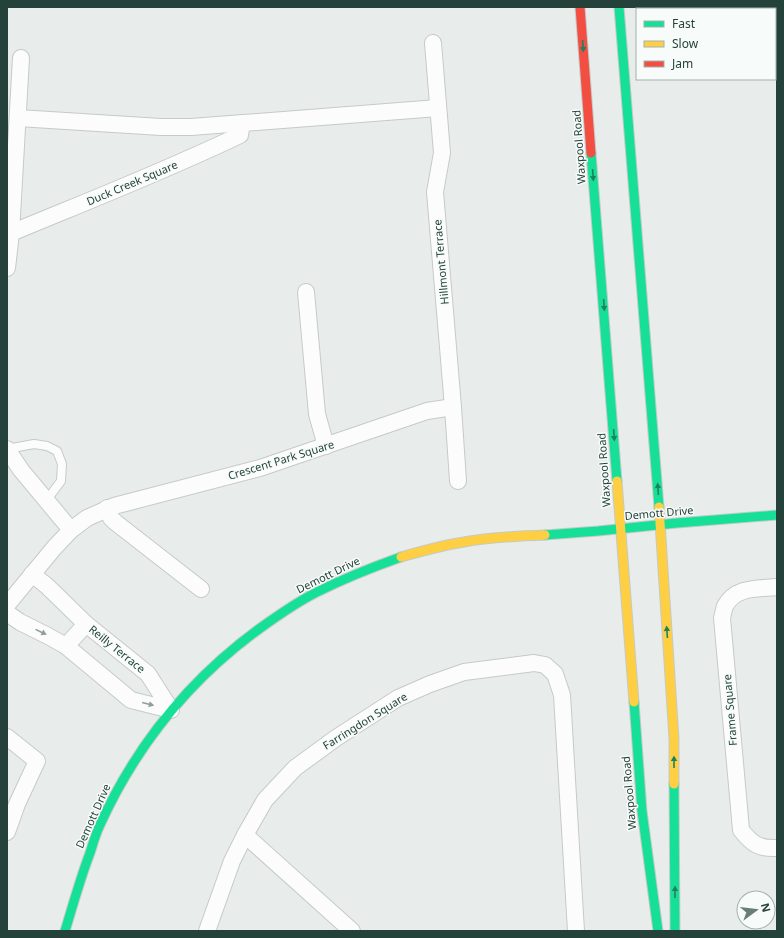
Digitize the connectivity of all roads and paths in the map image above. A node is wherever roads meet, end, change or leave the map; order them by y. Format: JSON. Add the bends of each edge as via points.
{"nodes":[{"id":1,"x":580,"y":7,"type":"edge"},
{"id":2,"x":619,"y":7,"type":"edge"},
{"id":3,"x":433,"y":43,"type":"dead end"},
{"id":4,"x":21,"y":58,"type":"dead end"},
{"id":5,"x":438,"y":108,"type":"junction"},
{"id":6,"x":18,"y":118,"type":"junction"},
{"id":7,"x":242,"y":123,"type":"junction"},
{"id":8,"x":9,"y":232,"type":"edge"},
{"id":9,"x":7,"y":268,"type":"edge"},
{"id":10,"x":306,"y":292,"type":"dead end"},
{"id":11,"x":453,"y":407,"type":"junction"},
{"id":12,"x":326,"y":446,"type":"junction"},
{"id":13,"x":7,"y":449,"type":"edge"},
{"id":14,"x":458,"y":481,"type":"dead end"},
{"id":15,"x":46,"y":501,"type":"junction"},
{"id":16,"x":107,"y":508,"type":"junction"},
{"id":17,"x":777,"y":516,"type":"edge"},
{"id":18,"x":660,"y":525,"type":"junction"},
{"id":19,"x":621,"y":529,"type":"junction"},
{"id":20,"x":71,"y":530,"type":"junction"},
{"id":21,"x":32,"y":574,"type":"junction"},
{"id":22,"x":777,"y":587,"type":"edge"},
{"id":23,"x":201,"y":589,"type":"dead end"},
{"id":24,"x":7,"y":605,"type":"edge"},
{"id":25,"x":7,"y":613,"type":"edge"},
{"id":26,"x":86,"y":624,"type":"junction"},
{"id":27,"x":66,"y":646,"type":"junction"},
{"id":28,"x":171,"y":710,"type":"junction"},
{"id":29,"x":7,"y":737,"type":"edge"},
{"id":30,"x":7,"y":832,"type":"edge"},
{"id":31,"x":245,"y":835,"type":"junction"},
{"id":32,"x":777,"y":848,"type":"edge"},
{"id":33,"x":65,"y":931,"type":"edge"},
{"id":34,"x":206,"y":931,"type":"edge"},
{"id":35,"x":352,"y":931,"type":"edge"},
{"id":36,"x":576,"y":931,"type":"edge"},
{"id":37,"x":658,"y":931,"type":"edge"},
{"id":38,"x":675,"y":931,"type":"edge"}],
"edges":[{"from":1,"to":19,"type":"street","name":"Waxpool Road","one_way":true},
{"from":18,"to":2,"type":"street","one_way":true},
{"from":3,"to":5,"type":"street","name":"Hillmont Terrace"},
{"from":4,"to":6,"type":"street"},
{"from":5,"to":7,"type":"street"},
{"from":5,"to":11,"type":"street","name":"Hillmont Terrace","via":[[442,153],[436,192]]},
{"from":6,"to":7,"type":"street","via":[[184,127]]},
{"from":6,"to":8,"type":"street"},
{"from":7,"to":8,"type":"street","name":"Duck Creek Square","via":[[240,135],[205,152]]},
{"from":8,"to":9,"type":"street"},
{"from":10,"to":12,"type":"street","via":[[317,414]]},
{"from":11,"to":12,"type":"street","name":"Crescent Park Square","via":[[427,411]]},
{"from":11,"to":14,"type":"street","name":"Hillmont Terrace"},
{"from":12,"to":16,"type":"street","name":"Crescent Park Square","via":[[260,468]]},
{"from":13,"to":15,"type":"street","via":[[20,470]]},
{"from":13,"to":15,"type":"lane","via":[[34,444],[57,451],[62,464],[61,481]]},
{"from":15,"to":20,"type":"street"},
{"from":16,"to":20,"type":"street","name":"Crescent Park Square"},
{"from":16,"to":23,"type":"street","via":[[115,522]]},
{"from":17,"to":18,"type":"street","name":"Demott Drive"},
{"from":18,"to":19,"type":"street","name":"Demott Drive"},
{"from":38,"to":18,"type":"street","one_way":true,"via":[[674,739]]},
{"from":19,"to":28,"type":"street","name":"Demott Drive","via":[[488,538],[446,545],[397,558],[350,575],[312,594],[242,640],[204,674]]},
{"from":19,"to":37,"type":"street","name":"Waxpool Road","via":[[642,811]]},
{"from":20,"to":21,"type":"street","name":"Crescent Park Square"},
{"from":21,"to":24,"type":"street","name":"Crescent Park Square"},
{"from":21,"to":26,"type":"street","name":"Reilly Terrace"},
{"from":22,"to":32,"type":"street","name":"Frame Square","via":[[744,590],[733,596],[725,606],[722,618],[741,830],[749,840],[760,846]]},
{"from":25,"to":27,"type":"street","one_way":true},
{"from":26,"to":27,"type":"street","name":"Reilly Terrace"},
{"from":26,"to":28,"type":"street","name":"Reilly Terrace","via":[[148,674]]},
{"from":27,"to":28,"type":"street","one_way":true,"via":[[132,700]]},
{"from":28,"to":33,"type":"street","name":"Demott Drive","via":[[122,780],[100,825],[82,873]]},
{"from":29,"to":30,"type":"street","via":[[37,761]]},
{"from":31,"to":34,"type":"street","name":"Farringdon Square","via":[[232,861]]},
{"from":31,"to":35,"type":"street"},
{"from":31,"to":36,"type":"street","name":"Farringdon Square","via":[[265,800],[295,768],[398,698],[464,672],[545,665],[555,674],[562,695]]}]}
